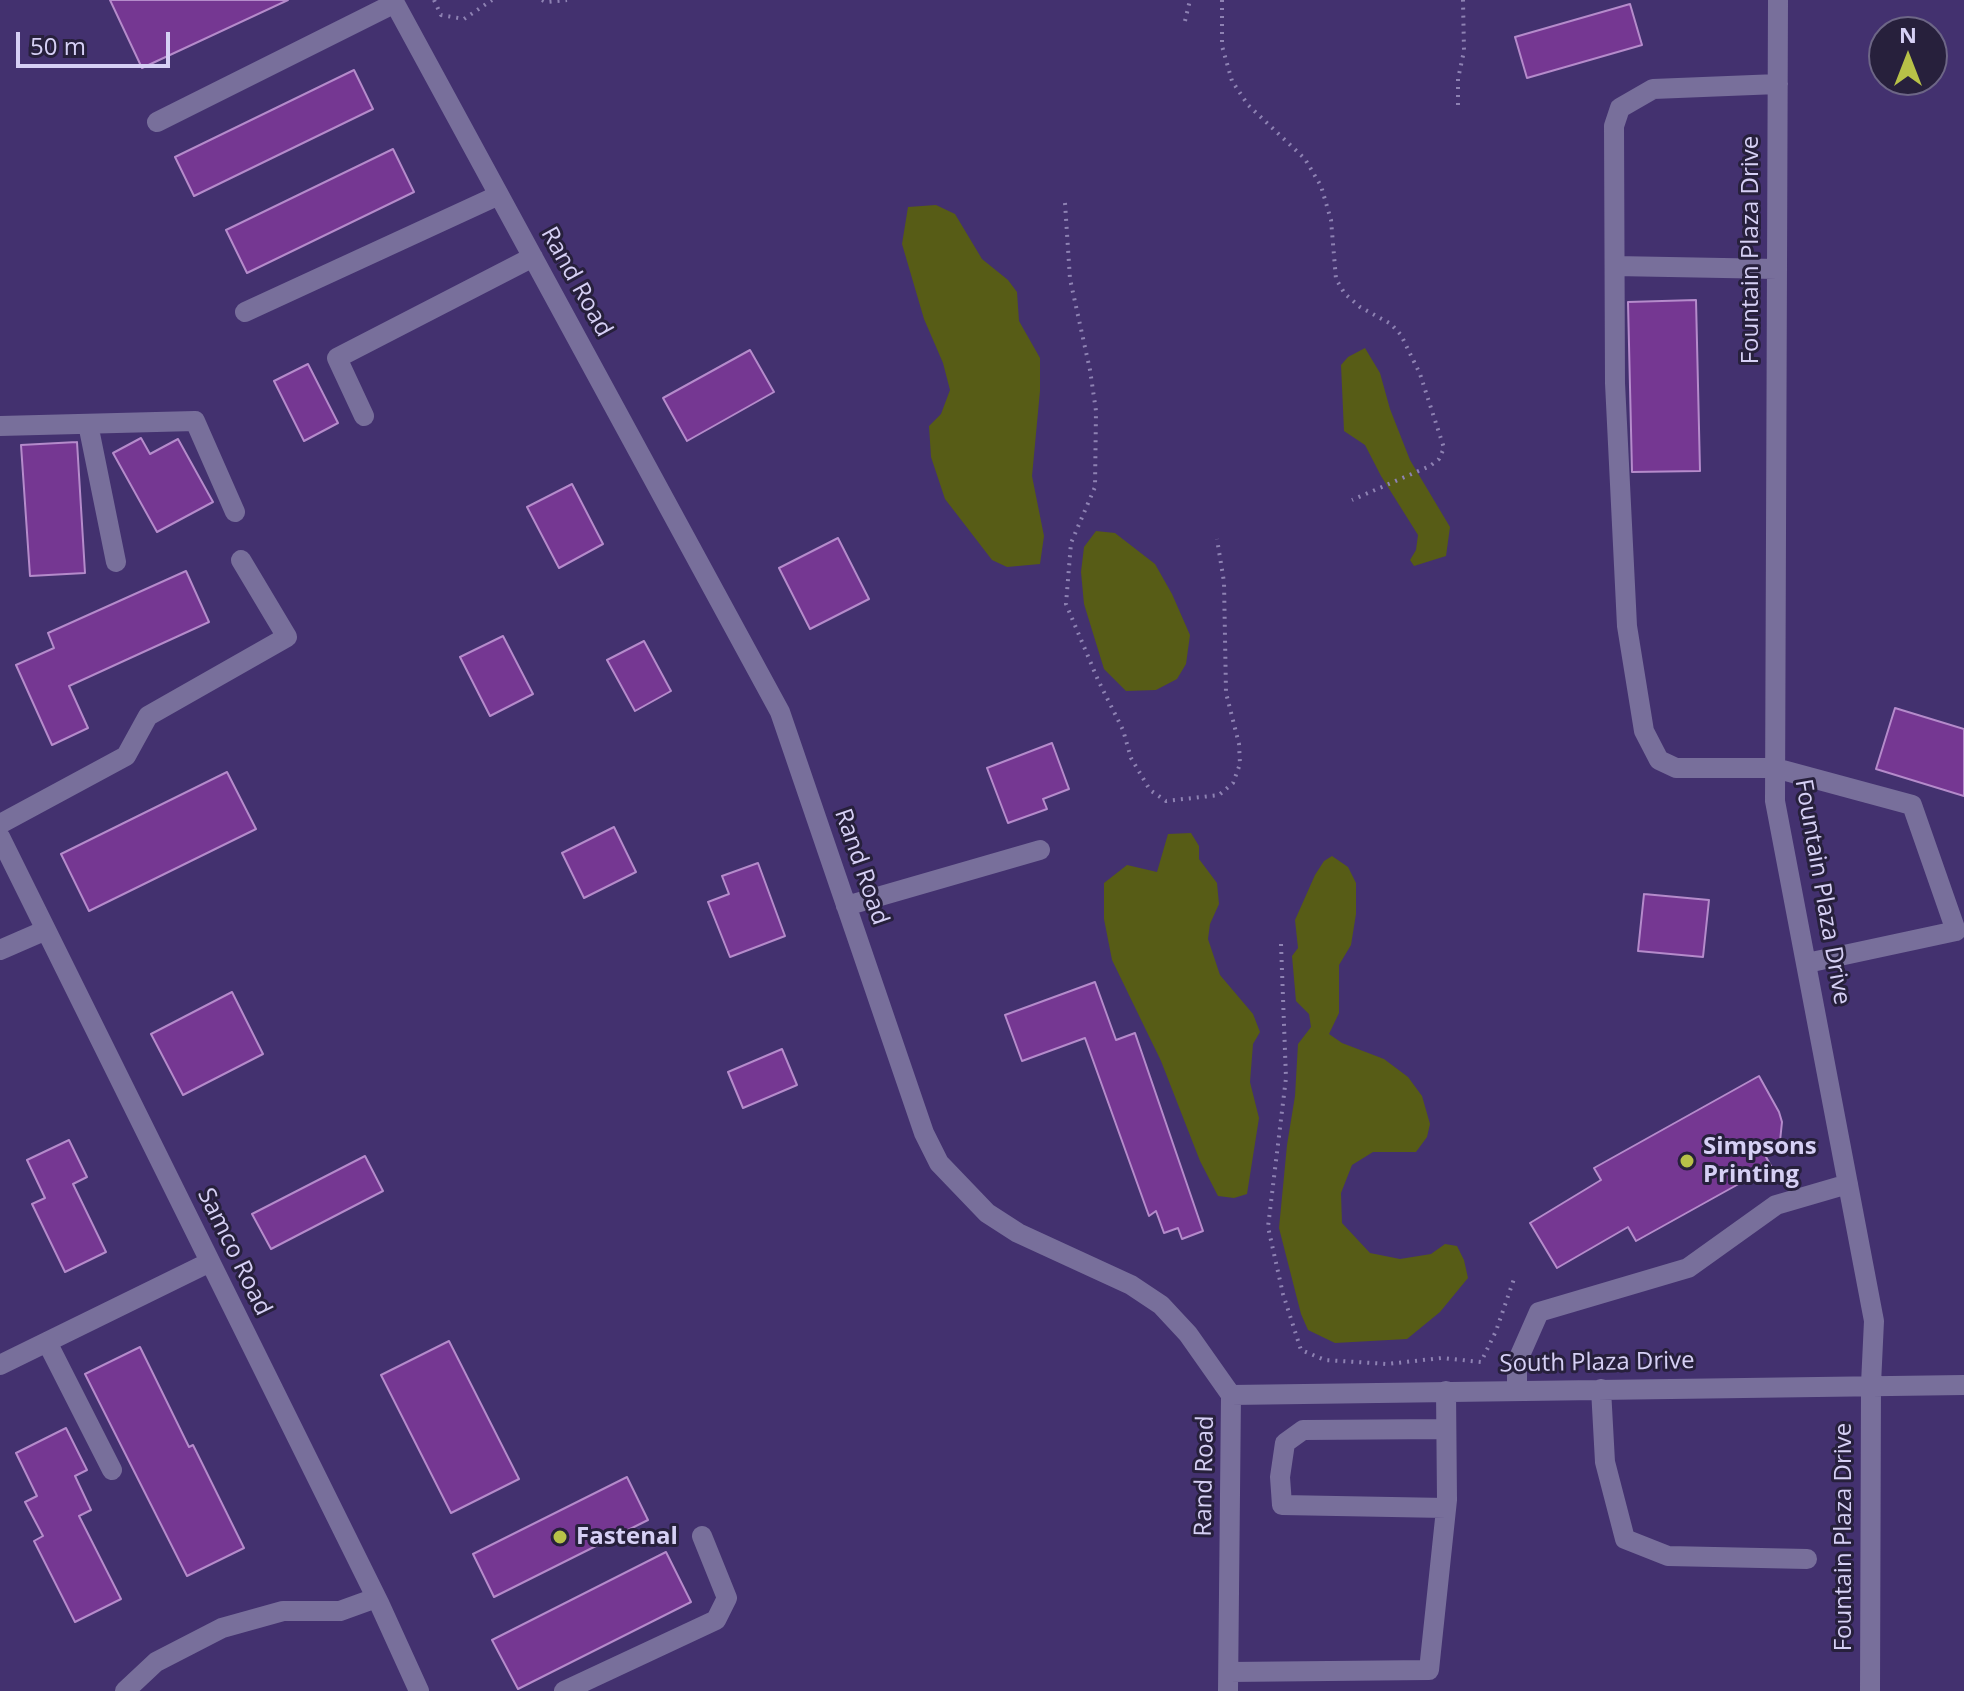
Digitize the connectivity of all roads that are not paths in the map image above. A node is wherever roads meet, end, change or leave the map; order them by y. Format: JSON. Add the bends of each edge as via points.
{"nodes":[{"id":1,"x":1778,"y":0,"type":"edge"},
{"id":2,"x":394,"y":2,"type":"edge"},
{"id":3,"x":1778,"y":84,"type":"junction"},
{"id":4,"x":157,"y":122,"type":"dead end"},
{"id":5,"x":499,"y":195,"type":"junction"},
{"id":6,"x":533,"y":257,"type":"junction"},
{"id":7,"x":1615,"y":266,"type":"junction"},
{"id":8,"x":1777,"y":269,"type":"junction"},
{"id":9,"x":245,"y":312,"type":"dead end"},
{"id":10,"x":364,"y":416,"type":"dead end"},
{"id":11,"x":88,"y":424,"type":"junction"},
{"id":12,"x":0,"y":426,"type":"edge"},
{"id":13,"x":235,"y":512,"type":"dead end"},
{"id":14,"x":241,"y":560,"type":"dead end"},
{"id":15,"x":116,"y":562,"type":"dead end"},
{"id":16,"x":1775,"y":768,"type":"junction"},
{"id":17,"x":0,"y":824,"type":"edge"},
{"id":18,"x":0,"y":837,"type":"edge"},
{"id":19,"x":1040,"y":850,"type":"dead end"},
{"id":20,"x":846,"y":906,"type":"junction"},
{"id":21,"x":46,"y":930,"type":"junction"},
{"id":22,"x":0,"y":950,"type":"edge"},
{"id":23,"x":1807,"y":963,"type":"junction"},
{"id":24,"x":1848,"y":1184,"type":"junction"},
{"id":25,"x":210,"y":1262,"type":"junction"},
{"id":26,"x":47,"y":1342,"type":"junction"},
{"id":27,"x":0,"y":1365,"type":"edge"},
{"id":28,"x":1871,"y":1384,"type":"junction"},
{"id":29,"x":1964,"y":1385,"type":"edge"},
{"id":30,"x":1601,"y":1389,"type":"junction"},
{"id":31,"x":1517,"y":1390,"type":"junction"},
{"id":32,"x":1446,"y":1391,"type":"junction"},
{"id":33,"x":1231,"y":1395,"type":"junction"},
{"id":34,"x":1446,"y":1429,"type":"junction"},
{"id":35,"x":112,"y":1470,"type":"dead end"},
{"id":36,"x":1446,"y":1508,"type":"junction"},
{"id":37,"x":702,"y":1536,"type":"dead end"},
{"id":38,"x":1807,"y":1559,"type":"dead end"},
{"id":39,"x":376,"y":1598,"type":"junction"},
{"id":40,"x":1228,"y":1682,"type":"edge"},
{"id":41,"x":125,"y":1691,"type":"edge"},
{"id":42,"x":419,"y":1691,"type":"edge"},
{"id":43,"x":564,"y":1691,"type":"edge"},
{"id":44,"x":1870,"y":1691,"type":"edge"}],
"edges":[{"from":1,"to":3,"type":"street","name":"Fountain Plaza Drive"},
{"from":2,"to":4,"type":"street"},
{"from":2,"to":5,"type":"street","name":"Rand Road"},
{"from":3,"to":7,"type":"street","via":[[1653,89],[1620,108],[1614,126]]},
{"from":3,"to":8,"type":"street","name":"Fountain Plaza Drive"},
{"from":5,"to":6,"type":"street","name":"Rand Road"},
{"from":5,"to":9,"type":"street"},
{"from":6,"to":10,"type":"street","via":[[337,358]]},
{"from":6,"to":20,"type":"street","name":"Rand Road","via":[[780,712]]},
{"from":7,"to":8,"type":"street"},
{"from":7,"to":16,"type":"street","via":[[1627,626],[1644,731],[1659,760],[1676,768]]},
{"from":8,"to":16,"type":"street","name":"Fountain Plaza Drive"},
{"from":11,"to":12,"type":"street"},
{"from":11,"to":13,"type":"street","via":[[195,421]]},
{"from":11,"to":15,"type":"street"},
{"from":14,"to":17,"type":"street","via":[[287,637],[148,716],[126,756]]},
{"from":16,"to":23,"type":"street","name":"Fountain Plaza Drive","via":[[1775,801]]},
{"from":16,"to":23,"type":"street","via":[[1912,805],[1956,931]]},
{"from":18,"to":21,"type":"street","name":"Samco Road"},
{"from":19,"to":20,"type":"street"},
{"from":20,"to":33,"type":"street","name":"Rand Road","via":[[939,1163],[987,1213],[1018,1233],[1121,1280],[1161,1305]]},
{"from":21,"to":22,"type":"street"},
{"from":21,"to":25,"type":"street","name":"Samco Road"},
{"from":23,"to":24,"type":"street","name":"Fountain Plaza Drive"},
{"from":24,"to":28,"type":"street","name":"Fountain Plaza Drive","via":[[1874,1321]]},
{"from":24,"to":31,"type":"street","via":[[1776,1205],[1688,1268],[1539,1312],[1517,1362]]},
{"from":25,"to":26,"type":"street"},
{"from":25,"to":39,"type":"street","name":"Samco Road"},
{"from":26,"to":27,"type":"street"},
{"from":26,"to":35,"type":"street"},
{"from":28,"to":29,"type":"street","name":"South Plaza Drive"},
{"from":28,"to":30,"type":"street","name":"South Plaza Drive"},
{"from":28,"to":44,"type":"street","name":"Fountain Plaza Drive"},
{"from":30,"to":31,"type":"street","name":"South Plaza Drive"},
{"from":30,"to":38,"type":"street","via":[[1605,1462],[1625,1539],[1668,1556]]},
{"from":31,"to":32,"type":"street","name":"South Plaza Drive"},
{"from":32,"to":33,"type":"street","name":"South Plaza Drive"},
{"from":32,"to":34,"type":"street"},
{"from":33,"to":40,"type":"street","name":"Rand Road"},
{"from":34,"to":36,"type":"street"},
{"from":34,"to":36,"type":"street","via":[[1303,1430],[1285,1443],[1280,1477],[1282,1505]]},
{"from":36,"to":40,"type":"street","via":[[1429,1670]]},
{"from":37,"to":43,"type":"street","via":[[727,1598],[716,1620]]},
{"from":39,"to":41,"type":"street","via":[[340,1611],[283,1611],[222,1628],[156,1662]]},
{"from":39,"to":42,"type":"street","name":"Samco Road"}]}
